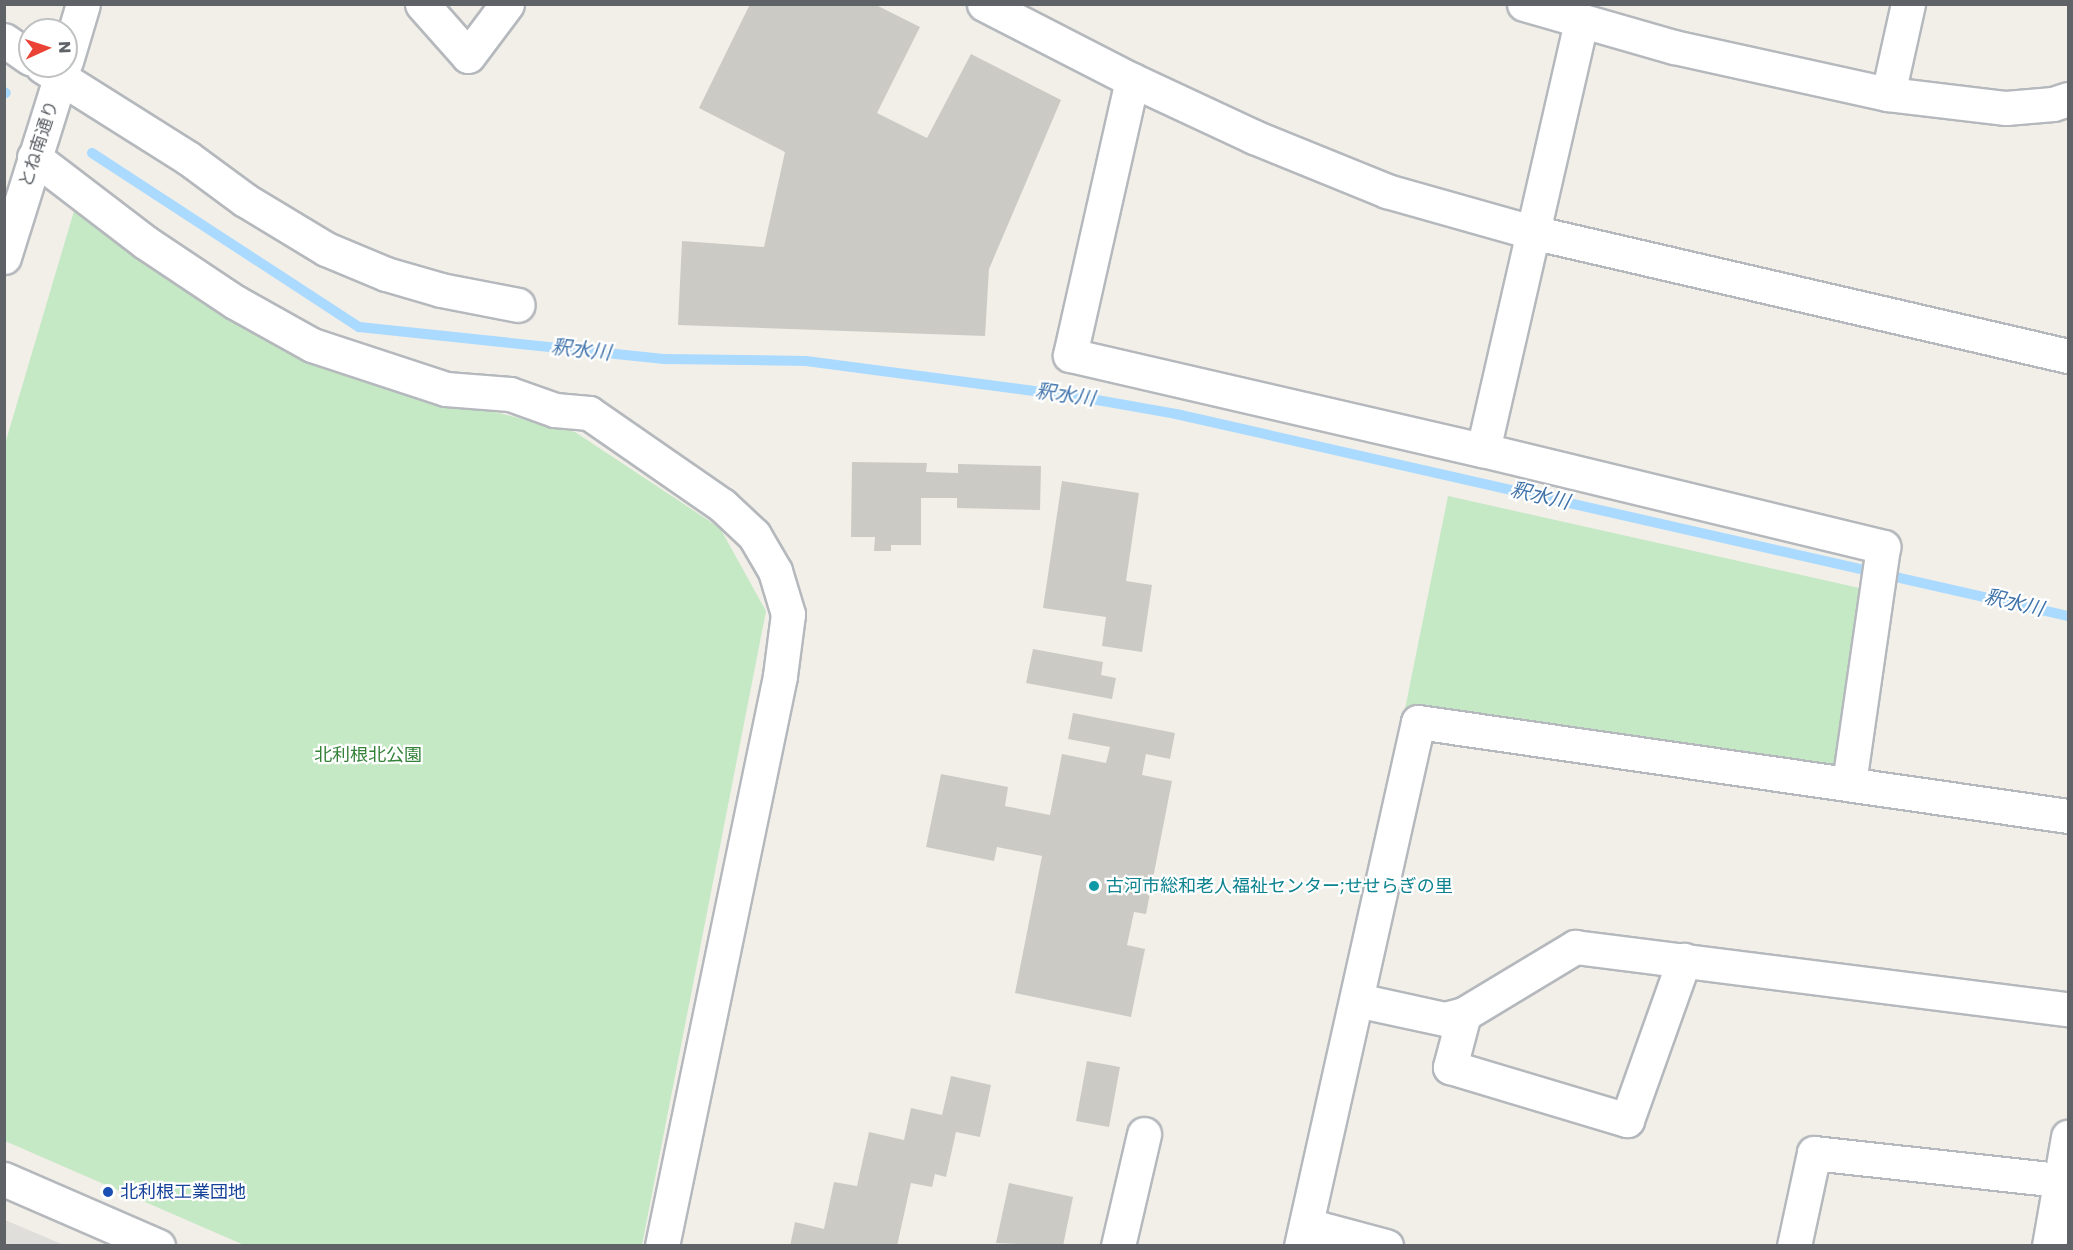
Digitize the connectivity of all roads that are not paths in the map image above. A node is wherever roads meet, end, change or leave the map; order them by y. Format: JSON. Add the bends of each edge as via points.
{"nodes":[{"id":1,"x":83,"y":4,"type":"edge"},
{"id":2,"x":422,"y":4,"type":"edge"},
{"id":3,"x":507,"y":4,"type":"edge"},
{"id":4,"x":984,"y":4,"type":"edge"},
{"id":5,"x":1524,"y":4,"type":"edge"},
{"id":6,"x":1908,"y":4,"type":"edge"},
{"id":7,"x":78,"y":18,"type":"edge"},
{"id":8,"x":1581,"y":21,"type":"junction"},
{"id":9,"x":4,"y":40,"type":"edge"},
{"id":10,"x":18,"y":50,"type":"edge"},
{"id":11,"x":54,"y":78,"type":"edge"},
{"id":12,"x":71,"y":78,"type":"edge"},
{"id":13,"x":1132,"y":80,"type":"junction"},
{"id":14,"x":1888,"y":94,"type":"junction"},
{"id":15,"x":2068,"y":99,"type":"edge"},
{"id":16,"x":22,"y":167,"type":"edge"},
{"id":17,"x":1532,"y":232,"type":"junction"},
{"id":18,"x":4,"y":256,"type":"edge"},
{"id":19,"x":518,"y":305,"type":"dead end"},
{"id":20,"x":2068,"y":356,"type":"edge"},
{"id":21,"x":1483,"y":450,"type":"junction"},
{"id":22,"x":1849,"y":784,"type":"junction"},
{"id":23,"x":2068,"y":816,"type":"edge"},
{"id":24,"x":1684,"y":960,"type":"junction"},
{"id":25,"x":1357,"y":1000,"type":"junction"},
{"id":26,"x":2068,"y":1009,"type":"edge"},
{"id":27,"x":1464,"y":1014,"type":"junction"},
{"id":28,"x":1144,"y":1134,"type":"dead end"},
{"id":29,"x":2068,"y":1137,"type":"edge"},
{"id":30,"x":4,"y":1179,"type":"edge"},
{"id":31,"x":2066,"y":1180,"type":"edge"},
{"id":32,"x":1304,"y":1235,"type":"edge"},
{"id":33,"x":158,"y":1245,"type":"edge"},
{"id":34,"x":662,"y":1245,"type":"edge"},
{"id":35,"x":1118,"y":1245,"type":"edge"},
{"id":36,"x":1386,"y":1245,"type":"edge"},
{"id":37,"x":1794,"y":1245,"type":"edge"},
{"id":38,"x":2049,"y":1245,"type":"edge"}],
"edges":[{"from":1,"to":7,"type":"street","name":"とね南通り"},
{"from":2,"to":3,"type":"street","via":[[468,56]]},
{"from":4,"to":13,"type":"street"},
{"from":5,"to":8,"type":"street"},
{"from":6,"to":14,"type":"street"},
{"from":8,"to":14,"type":"street","via":[[1685,50]]},
{"from":8,"to":17,"type":"street"},
{"from":9,"to":10,"type":"street"},
{"from":11,"to":16,"type":"street","name":"とね南通り"},
{"from":12,"to":19,"type":"street","via":[[245,200],[326,249],[386,274],[441,290]]},
{"from":13,"to":17,"type":"street","via":[[1254,137],[1387,191]]},
{"from":13,"to":21,"type":"street","via":[[1070,355]]},
{"from":14,"to":15,"type":"street","via":[[2006,108]]},
{"from":16,"to":18,"type":"street","name":"とね南通り"},
{"from":16,"to":34,"type":"street","via":[[235,302],[312,345],[446,389],[510,394],[555,410],[589,413],[722,505],[754,535],[775,571],[788,614],[780,676]]},
{"from":17,"to":20,"type":"street"},
{"from":17,"to":21,"type":"street"},
{"from":21,"to":22,"type":"street","via":[[1883,548]]},
{"from":22,"to":23,"type":"street"},
{"from":22,"to":25,"type":"street","via":[[1418,722]]},
{"from":24,"to":26,"type":"street"},
{"from":24,"to":27,"type":"street","via":[[1575,947]]},
{"from":24,"to":27,"type":"street","via":[[1627,1120],[1449,1067]]},
{"from":25,"to":27,"type":"street","via":[[1445,1019]]},
{"from":25,"to":32,"type":"street"},
{"from":28,"to":35,"type":"street"},
{"from":29,"to":31,"type":"street"},
{"from":30,"to":33,"type":"street"},
{"from":31,"to":37,"type":"street","via":[[1814,1153]]},
{"from":31,"to":38,"type":"street"},
{"from":32,"to":36,"type":"street"}]}
